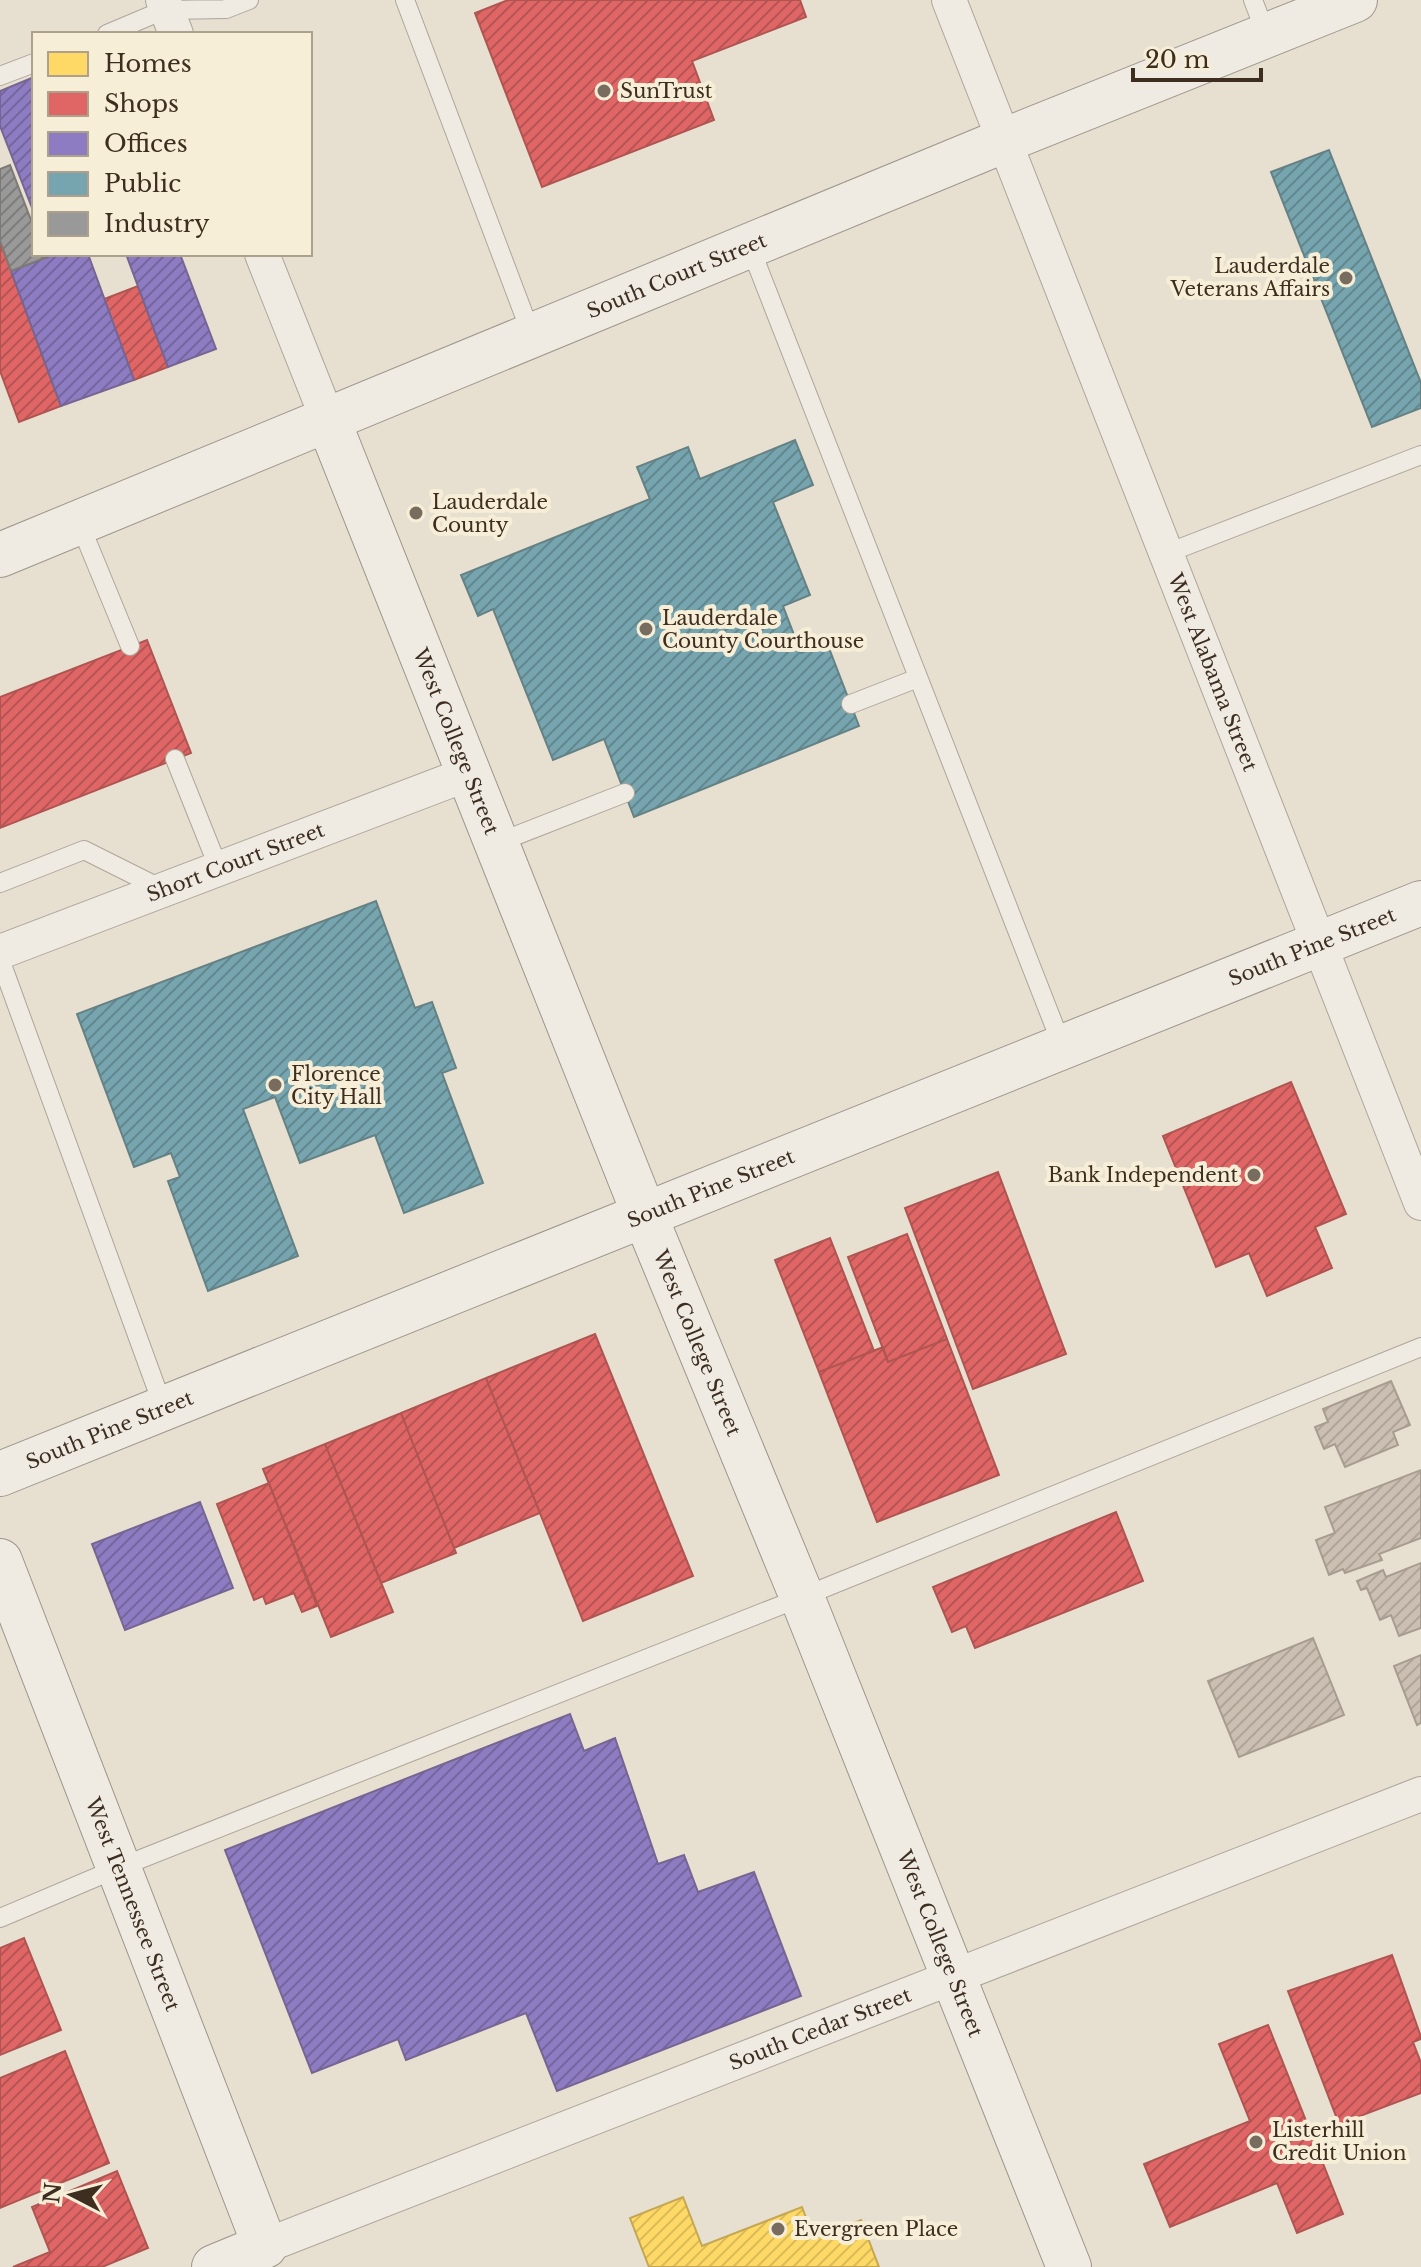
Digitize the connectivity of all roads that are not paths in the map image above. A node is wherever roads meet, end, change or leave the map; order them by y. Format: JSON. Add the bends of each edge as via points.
{"nodes":[{"id":1,"x":249,"y":0,"type":"edge"},
{"id":2,"x":405,"y":0,"type":"edge"},
{"id":3,"x":949,"y":0,"type":"edge"},
{"id":4,"x":1355,"y":0,"type":"edge"},
{"id":5,"x":171,"y":11,"type":"edge"},
{"id":6,"x":1259,"y":17,"type":"edge"},
{"id":7,"x":113,"y":32,"type":"edge"},
{"id":8,"x":32,"y":64,"type":"edge"},
{"id":9,"x":0,"y":76,"type":"edge"},
{"id":10,"x":1003,"y":141,"type":"junction"},
{"id":11,"x":750,"y":247,"type":"junction"},
{"id":12,"x":263,"y":256,"type":"edge"},
{"id":13,"x":532,"y":336,"type":"junction"},
{"id":14,"x":328,"y":420,"type":"junction"},
{"id":15,"x":1421,"y":455,"type":"edge"},
{"id":16,"x":79,"y":522,"type":"junction"},
{"id":17,"x":1165,"y":554,"type":"junction"},
{"id":18,"x":0,"y":555,"type":"edge"},
{"id":19,"x":130,"y":646,"type":"dead end"},
{"id":20,"x":918,"y":678,"type":"junction"},
{"id":21,"x":851,"y":704,"type":"dead end"},
{"id":22,"x":175,"y":759,"type":"dead end"},
{"id":23,"x":470,"y":773,"type":"junction"},
{"id":24,"x":625,"y":793,"type":"dead end"},
{"id":25,"x":497,"y":843,"type":"junction"},
{"id":26,"x":219,"y":869,"type":"junction"},
{"id":27,"x":0,"y":883,"type":"edge"},
{"id":28,"x":164,"y":890,"type":"junction"},
{"id":29,"x":1421,"y":903,"type":"edge"},
{"id":30,"x":1320,"y":945,"type":"junction"},
{"id":31,"x":0,"y":952,"type":"edge"},
{"id":32,"x":0,"y":959,"type":"edge"},
{"id":33,"x":1063,"y":1048,"type":"junction"},
{"id":34,"x":1421,"y":1203,"type":"edge"},
{"id":35,"x":645,"y":1216,"type":"junction"},
{"id":36,"x":1421,"y":1347,"type":"edge"},
{"id":37,"x":164,"y":1409,"type":"junction"},
{"id":38,"x":0,"y":1474,"type":"edge"},
{"id":39,"x":0,"y":1561,"type":"edge"},
{"id":40,"x":802,"y":1597,"type":"junction"},
{"id":41,"x":1421,"y":1794,"type":"edge"},
{"id":42,"x":118,"y":1868,"type":"junction"},
{"id":43,"x":0,"y":1918,"type":"edge"},
{"id":44,"x":952,"y":1979,"type":"junction"},
{"id":45,"x":273,"y":2260,"type":"edge"},
{"id":46,"x":214,"y":2267,"type":"edge"},
{"id":47,"x":1069,"y":2267,"type":"edge"}],
"edges":[{"from":1,"to":5,"type":"lane","via":[[226,9]]},
{"from":2,"to":13,"type":"lane"},
{"from":3,"to":10,"type":"street","name":"West Alabama Street"},
{"from":4,"to":6,"type":"main road","name":"South Court Street"},
{"from":5,"to":7,"type":"lane"},
{"from":6,"to":10,"type":"main road","name":"South Court Street"},
{"from":8,"to":9,"type":"lane"},
{"from":10,"to":11,"type":"main road","name":"South Court Street"},
{"from":10,"to":17,"type":"street","name":"West Alabama Street"},
{"from":11,"to":13,"type":"main road","name":"South Court Street"},
{"from":11,"to":20,"type":"lane"},
{"from":12,"to":14,"type":"street"},
{"from":13,"to":14,"type":"main road","name":"South Court Street"},
{"from":14,"to":16,"type":"main road","name":"South Court Street"},
{"from":14,"to":23,"type":"main road","name":"West College Street"},
{"from":15,"to":17,"type":"lane"},
{"from":16,"to":18,"type":"main road","name":"South Court Street"},
{"from":16,"to":19,"type":"lane"},
{"from":17,"to":30,"type":"street","name":"West Alabama Street"},
{"from":20,"to":21,"type":"lane"},
{"from":20,"to":33,"type":"lane"},
{"from":22,"to":26,"type":"lane"},
{"from":23,"to":25,"type":"main road","name":"West College Street"},
{"from":23,"to":26,"type":"street","name":"Short Court Street"},
{"from":24,"to":25,"type":"lane"},
{"from":25,"to":35,"type":"main road","name":"West College Street"},
{"from":26,"to":28,"type":"street","name":"Short Court Street"},
{"from":27,"to":28,"type":"lane","via":[[84,850]]},
{"from":28,"to":31,"type":"street","name":"Short Court Street"},
{"from":29,"to":30,"type":"main road","name":"South Pine Street"},
{"from":30,"to":33,"type":"main road","name":"South Pine Street"},
{"from":30,"to":34,"type":"street","name":"West Alabama Street"},
{"from":32,"to":37,"type":"lane"},
{"from":33,"to":35,"type":"main road","name":"South Pine Street"},
{"from":35,"to":37,"type":"main road","name":"South Pine Street"},
{"from":35,"to":40,"type":"main road","name":"West College Street"},
{"from":36,"to":40,"type":"lane"},
{"from":37,"to":38,"type":"main road","name":"South Pine Street"},
{"from":39,"to":42,"type":"main road","name":"West Tennessee Street"},
{"from":40,"to":42,"type":"lane"},
{"from":40,"to":44,"type":"main road","name":"West College Street"},
{"from":41,"to":44,"type":"street","name":"South Cedar Street"},
{"from":42,"to":43,"type":"lane"},
{"from":42,"to":45,"type":"main road","name":"West Tennessee Street"},
{"from":44,"to":45,"type":"street","name":"South Cedar Street"},
{"from":44,"to":47,"type":"main road","name":"West College Street"},
{"from":45,"to":46,"type":"main road"}]}
